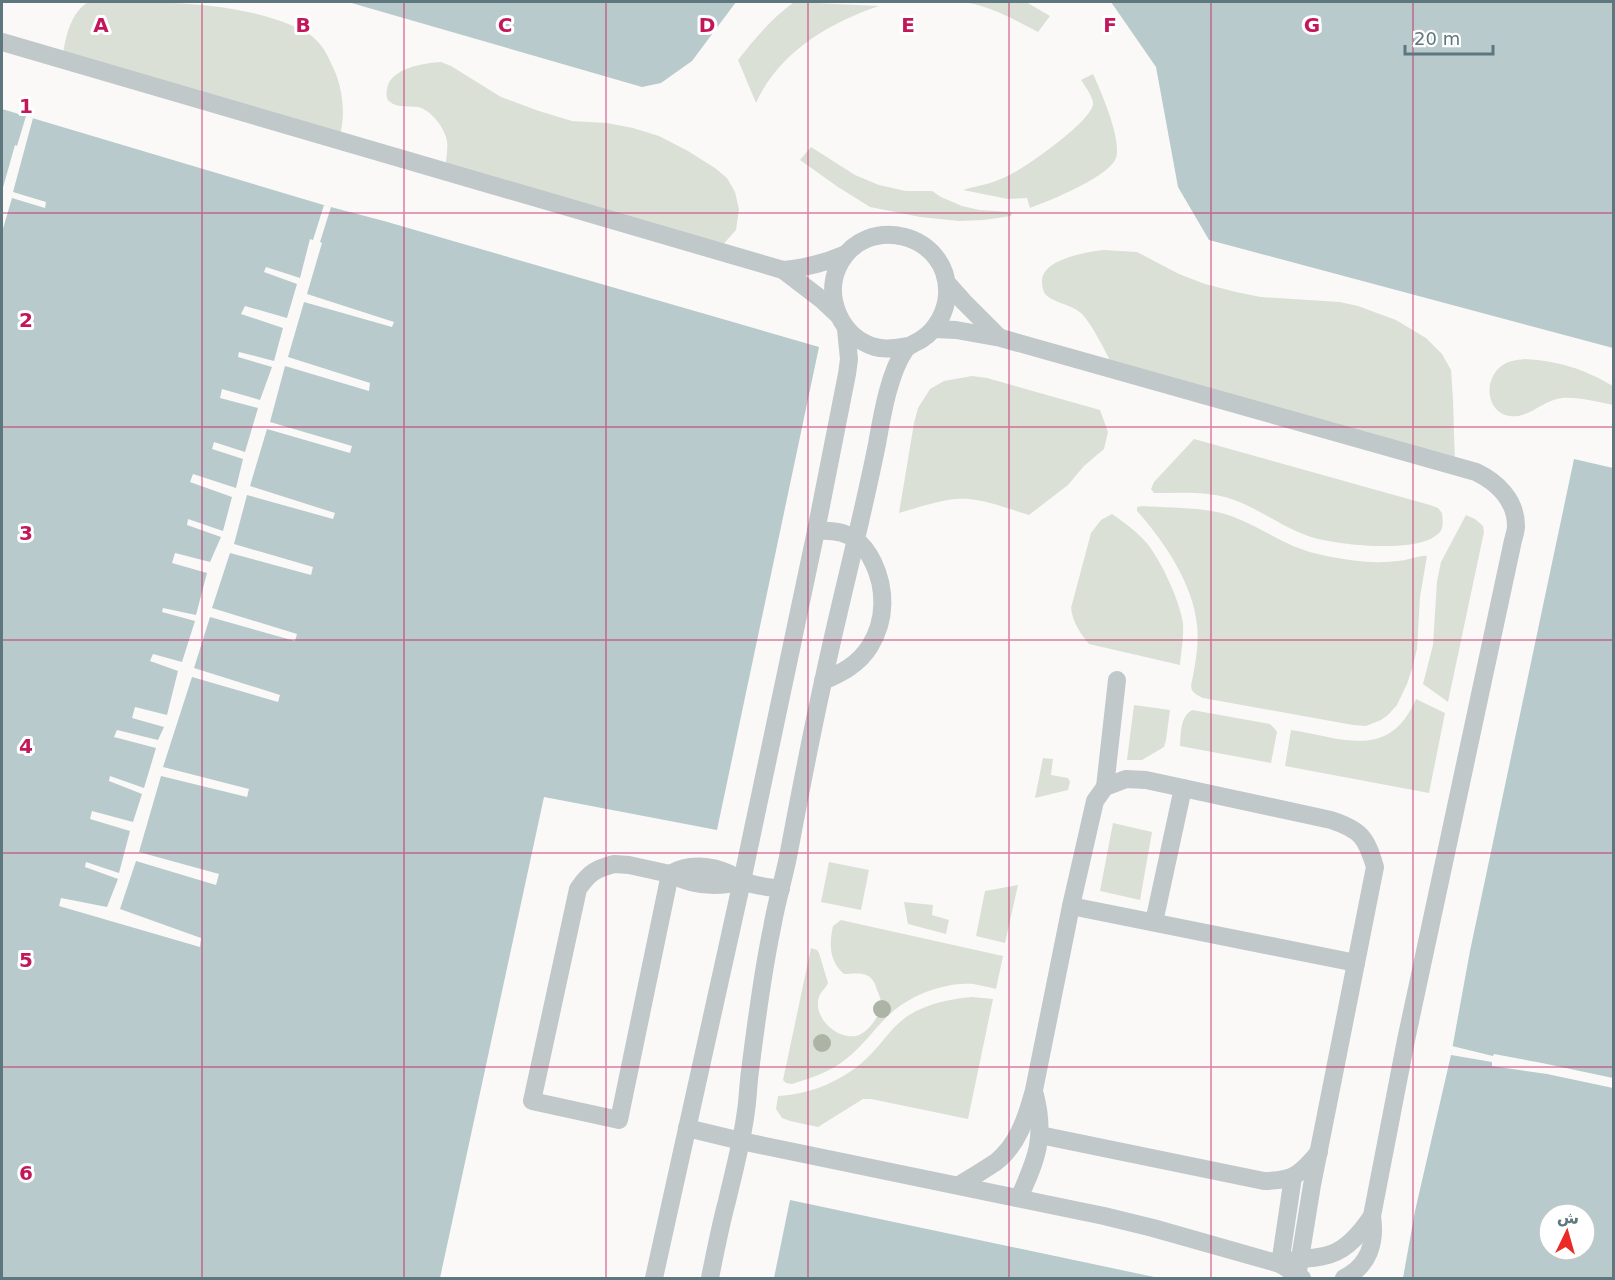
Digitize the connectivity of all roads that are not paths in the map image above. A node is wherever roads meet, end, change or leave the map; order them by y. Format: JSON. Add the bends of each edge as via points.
{"nodes":[{"id":1,"x":2,"y":42,"type":"edge"},
{"id":2,"x":846,"y":254,"type":"junction"},
{"id":3,"x":783,"y":270,"type":"junction"},
{"id":4,"x":947,"y":283,"type":"junction"},
{"id":5,"x":842,"y":322,"type":"junction"},
{"id":6,"x":934,"y":329,"type":"junction"},
{"id":7,"x":1001,"y":339,"type":"junction"},
{"id":8,"x":907,"y":346,"type":"junction"},
{"id":9,"x":816,"y":531,"type":"junction"},
{"id":10,"x":856,"y":540,"type":"junction"},
{"id":11,"x":1117,"y":680,"type":"dead end"},
{"id":12,"x":823,"y":681,"type":"junction"},
{"id":13,"x":1105,"y":787,"type":"junction"},
{"id":14,"x":1184,"y":788,"type":"junction"},
{"id":15,"x":670,"y":874,"type":"junction"},
{"id":16,"x":742,"y":881,"type":"junction"},
{"id":17,"x":781,"y":889,"type":"junction"},
{"id":18,"x":1071,"y":906,"type":"junction"},
{"id":19,"x":1154,"y":922,"type":"junction"},
{"id":20,"x":1356,"y":963,"type":"junction"},
{"id":21,"x":1034,"y":1090,"type":"junction"},
{"id":22,"x":687,"y":1128,"type":"junction"},
{"id":23,"x":1040,"y":1136,"type":"junction"},
{"id":24,"x":741,"y":1141,"type":"junction"},
{"id":25,"x":1319,"y":1152,"type":"junction"},
{"id":26,"x":1293,"y":1177,"type":"junction"},
{"id":27,"x":1264,"y":1181,"type":"junction"},
{"id":28,"x":959,"y":1185,"type":"junction"},
{"id":29,"x":1019,"y":1198,"type":"junction"},
{"id":30,"x":1289,"y":1208,"type":"junction"},
{"id":31,"x":1372,"y":1216,"type":"junction"},
{"id":32,"x":1300,"y":1258,"type":"junction"},
{"id":33,"x":1280,"y":1264,"type":"junction"},
{"id":34,"x":654,"y":1278,"type":"edge"},
{"id":35,"x":710,"y":1278,"type":"edge"},
{"id":36,"x":1300,"y":1278,"type":"edge"},
{"id":37,"x":1344,"y":1278,"type":"edge"}],
"edges":[{"from":1,"to":3,"type":"lane"},
{"from":2,"to":3,"type":"lane","via":[[805,268]]},
{"from":2,"to":4,"type":"lane","via":[[874,237],[906,237],[933,254]]},
{"from":2,"to":5,"type":"lane","via":[[833,284],[833,300]]},
{"from":3,"to":5,"type":"lane"},
{"from":4,"to":6,"type":"lane","via":[[943,315]]},
{"from":4,"to":7,"type":"lane"},
{"from":5,"to":8,"type":"lane","via":[[860,340],[874,346]]},
{"from":5,"to":9,"type":"lane","via":[[849,359]]},
{"from":6,"to":7,"type":"lane"},
{"from":6,"to":8,"type":"lane"},
{"from":7,"to":31,"type":"lane","via":[[1476,472],[1503,491],[1513,507],[1516,526]]},
{"from":8,"to":10,"type":"lane","via":[[892,380]]},
{"from":9,"to":10,"type":"lane","via":[[837,532]]},
{"from":9,"to":16,"type":"lane"},
{"from":10,"to":12,"type":"lane"},
{"from":10,"to":12,"type":"lane","via":[[878,572],[882,611],[878,630],[856,662]]},
{"from":11,"to":13,"type":"lane"},
{"from":12,"to":17,"type":"lane"},
{"from":13,"to":14,"type":"lane","via":[[1126,779]]},
{"from":13,"to":18,"type":"lane","via":[[1095,801]]},
{"from":14,"to":19,"type":"lane"},
{"from":14,"to":20,"type":"lane","via":[[1353,827],[1368,844],[1376,867]]},
{"from":15,"to":15,"type":"lane","via":[[614,864],[599,868],[578,889],[532,1101],[619,1120]]},
{"from":15,"to":16,"type":"lane","via":[[706,885]]},
{"from":16,"to":17,"type":"lane"},
{"from":16,"to":22,"type":"lane"},
{"from":17,"to":24,"type":"lane","via":[[767,954]]},
{"from":18,"to":19,"type":"lane"},
{"from":18,"to":21,"type":"lane"},
{"from":19,"to":20,"type":"lane"},
{"from":20,"to":25,"type":"lane"},
{"from":21,"to":23,"type":"lane"},
{"from":21,"to":28,"type":"lane","via":[[1028,1113],[1011,1146],[998,1160]]},
{"from":22,"to":24,"type":"lane"},
{"from":22,"to":34,"type":"lane"},
{"from":23,"to":27,"type":"lane"},
{"from":23,"to":29,"type":"lane"},
{"from":24,"to":28,"type":"lane"},
{"from":24,"to":35,"type":"lane"},
{"from":25,"to":26,"type":"lane"},
{"from":25,"to":32,"type":"lane"},
{"from":26,"to":27,"type":"lane"},
{"from":26,"to":30,"type":"lane"},
{"from":27,"to":30,"type":"lane","via":[[1281,1193]]},
{"from":28,"to":29,"type":"lane"},
{"from":29,"to":33,"type":"lane","via":[[1153,1228]]},
{"from":30,"to":33,"type":"lane"},
{"from":31,"to":32,"type":"lane","via":[[1343,1248],[1330,1255]]},
{"from":31,"to":37,"type":"lane","via":[[1373,1243],[1369,1256]]},
{"from":32,"to":33,"type":"lane"},
{"from":32,"to":36,"type":"lane"},
{"from":33,"to":36,"type":"lane"}]}
